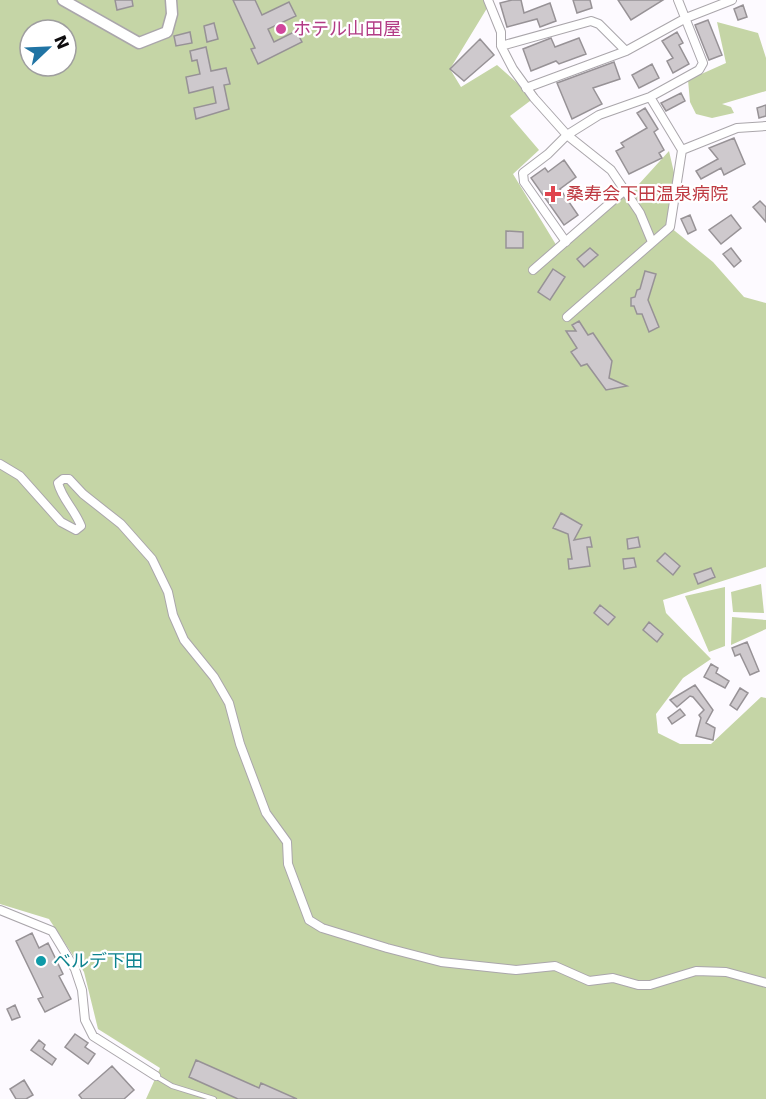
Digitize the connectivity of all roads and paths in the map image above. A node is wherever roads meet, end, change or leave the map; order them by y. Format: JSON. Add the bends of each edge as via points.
{"nodes":[{"id":1,"x":63,"y":0,"type":"edge"},
{"id":2,"x":171,"y":0,"type":"edge"},
{"id":3,"x":488,"y":0,"type":"edge"},
{"id":4,"x":678,"y":0,"type":"edge"},
{"id":5,"x":732,"y":0,"type":"edge"},
{"id":6,"x":686,"y":18,"type":"junction"},
{"id":7,"x":501,"y":46,"type":"junction"},
{"id":8,"x":626,"y":51,"type":"junction"},
{"id":9,"x":526,"y":88,"type":"junction"},
{"id":10,"x":650,"y":97,"type":"junction"},
{"id":11,"x":766,"y":126,"type":"edge"},
{"id":12,"x":567,"y":135,"type":"junction"},
{"id":13,"x":682,"y":150,"type":"junction"},
{"id":14,"x":625,"y":190,"type":"junction"},
{"id":15,"x":566,"y":242,"type":"junction"},
{"id":16,"x":652,"y":242,"type":"junction"},
{"id":17,"x":533,"y":270,"type":"dead end"},
{"id":18,"x":567,"y":317,"type":"dead end"},
{"id":19,"x":0,"y":464,"type":"edge"},
{"id":20,"x":0,"y":910,"type":"edge"},
{"id":21,"x":766,"y":983,"type":"edge"},
{"id":22,"x":156,"y":1076,"type":"joint"},
{"id":23,"x":214,"y":1099,"type":"edge"}],
"edges":[{"from":1,"to":2,"type":"main road","via":[[139,43],[167,32]]},
{"from":3,"to":7,"type":"street","via":[[501,32]]},
{"from":4,"to":6,"type":"street"},
{"from":5,"to":6,"type":"street"},
{"from":6,"to":8,"type":"street"},
{"from":6,"to":10,"type":"street","via":[[703,63],[699,70]]},
{"from":7,"to":8,"type":"street","via":[[591,21]]},
{"from":7,"to":9,"type":"street"},
{"from":8,"to":9,"type":"street"},
{"from":9,"to":12,"type":"street"},
{"from":10,"to":12,"type":"street","via":[[599,115]]},
{"from":10,"to":13,"type":"street"},
{"from":11,"to":13,"type":"street","via":[[737,128]]},
{"from":12,"to":14,"type":"street","via":[[611,170]]},
{"from":12,"to":15,"type":"street","via":[[523,173],[524,182]]},
{"from":13,"to":16,"type":"street","via":[[670,227]]},
{"from":14,"to":15,"type":"street"},
{"from":14,"to":16,"type":"street"},
{"from":15,"to":17,"type":"street"},
{"from":16,"to":18,"type":"street"},
{"from":19,"to":21,"type":"street","via":[[20,476],[61,522],[76,531],[81,526],[58,483],[69,479],[152,559],[184,640],[229,703],[266,813],[287,842],[288,864],[309,920],[322,928],[441,962],[516,970],[555,966],[589,981],[613,978],[638,985],[713,970]]},
{"from":20,"to":22,"type":"street","via":[[52,931],[75,969],[85,1020],[93,1036]]},
{"from":22,"to":23,"type":"lane","via":[[172,1086]]}]}
